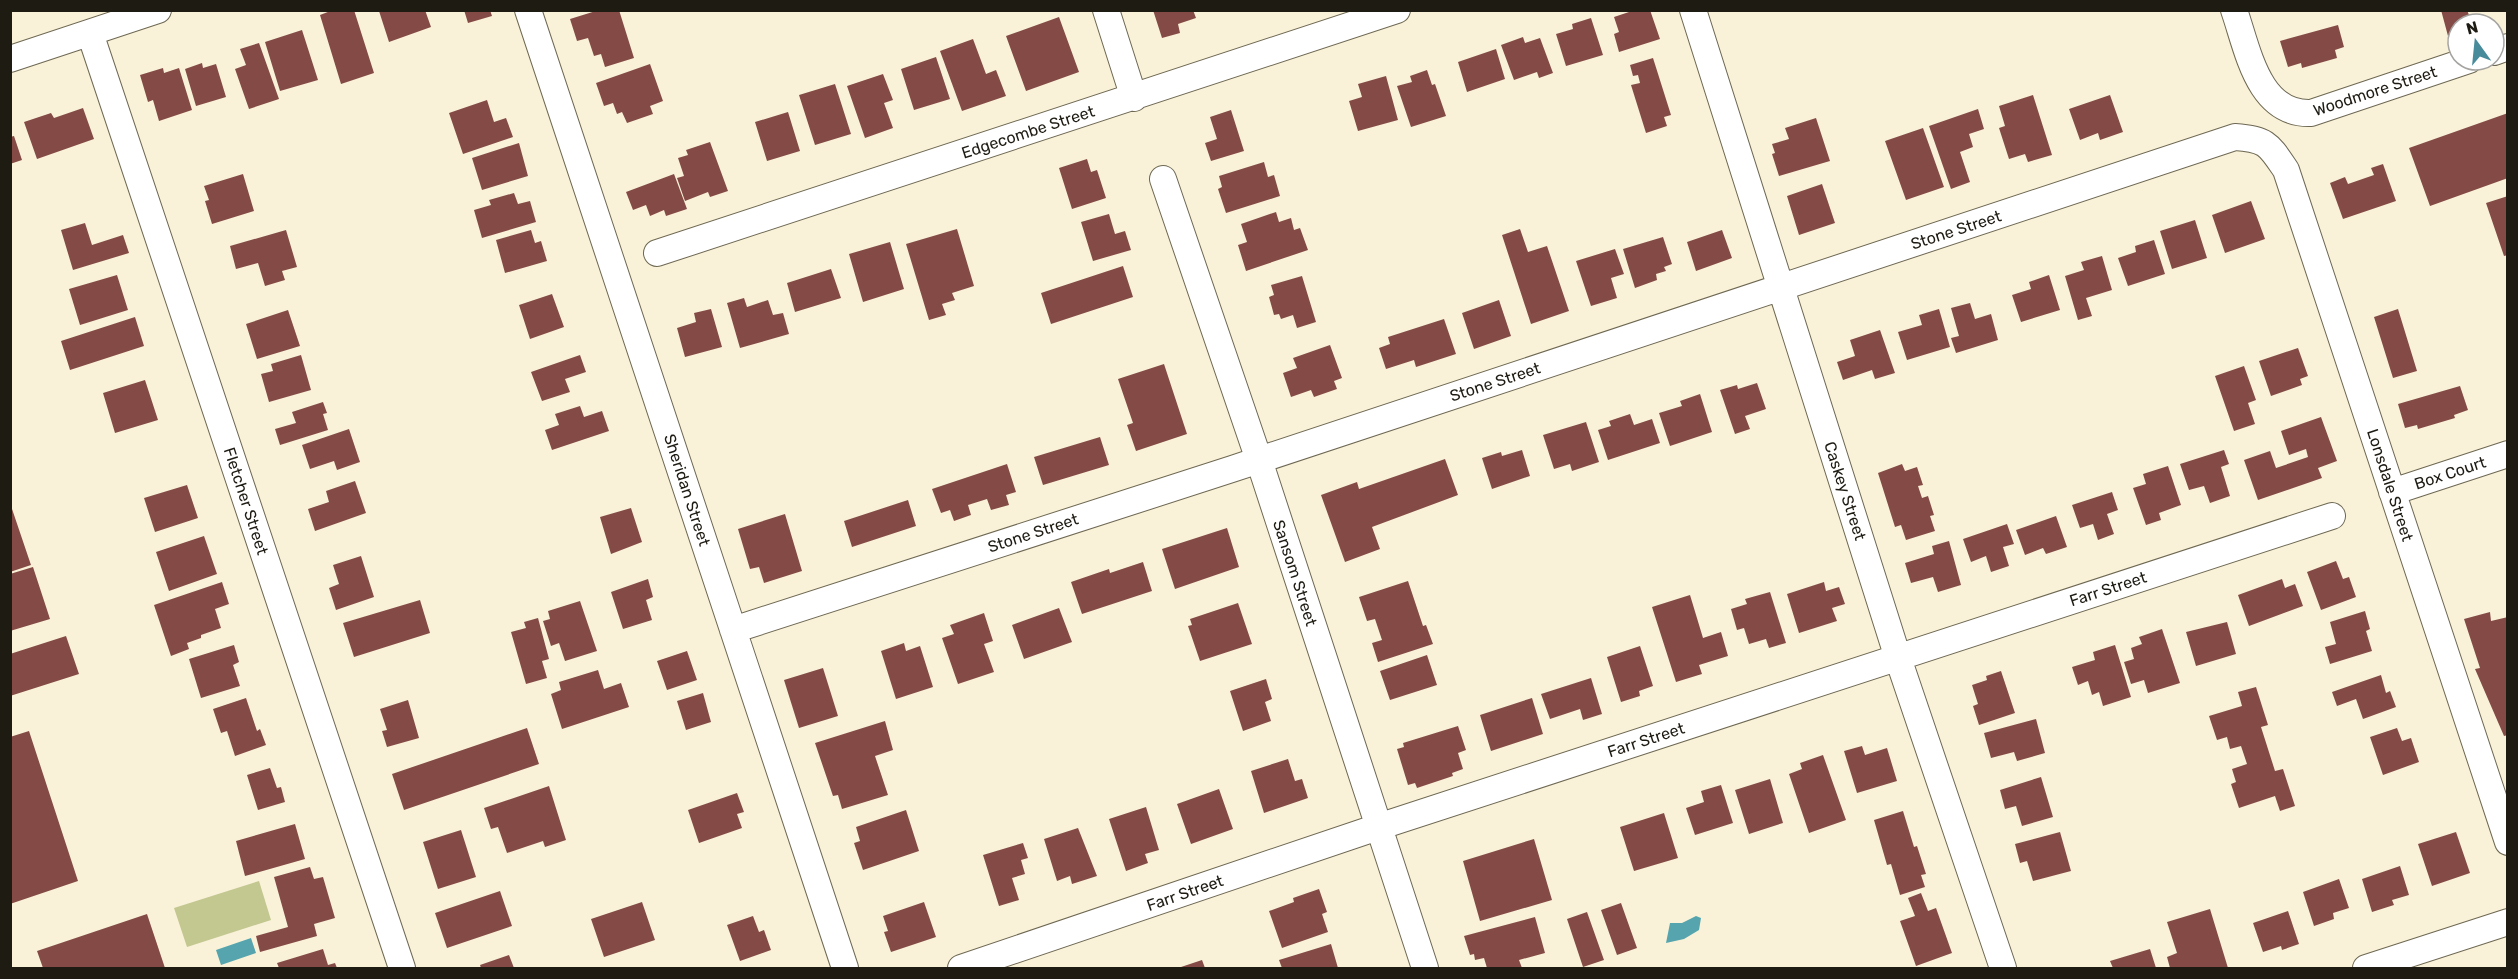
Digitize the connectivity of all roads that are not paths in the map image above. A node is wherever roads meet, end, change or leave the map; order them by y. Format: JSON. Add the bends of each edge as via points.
{"nodes":[{"id":1,"x":158,"y":10,"type":"edge"},
{"id":2,"x":528,"y":10,"type":"edge"},
{"id":3,"x":1106,"y":10,"type":"edge"},
{"id":4,"x":1397,"y":10,"type":"edge"},
{"id":5,"x":1693,"y":10,"type":"edge"},
{"id":6,"x":2234,"y":10,"type":"edge"},
{"id":7,"x":90,"y":33,"type":"junction"},
{"id":8,"x":10,"y":58,"type":"edge"},
{"id":9,"x":2446,"y":68,"type":"edge"},
{"id":10,"x":1134,"y":98,"type":"junction"},
{"id":11,"x":2257,"y":138,"type":"joint"},
{"id":12,"x":1163,"y":179,"type":"dead end"},
{"id":13,"x":657,"y":253,"type":"dead end"},
{"id":14,"x":1781,"y":288,"type":"junction"},
{"id":15,"x":2508,"y":454,"type":"edge"},
{"id":16,"x":1259,"y":460,"type":"junction"},
{"id":17,"x":2392,"y":492,"type":"junction"},
{"id":18,"x":2332,"y":516,"type":"dead end"},
{"id":19,"x":733,"y":630,"type":"junction"},
{"id":20,"x":1898,"y":658,"type":"junction"},
{"id":21,"x":1378,"y":827,"type":"junction"},
{"id":22,"x":2508,"y":842,"type":"edge"},
{"id":23,"x":2508,"y":922,"type":"edge"},
{"id":24,"x":402,"y":969,"type":"edge"},
{"id":25,"x":845,"y":969,"type":"edge"},
{"id":26,"x":962,"y":969,"type":"edge"},
{"id":27,"x":1425,"y":969,"type":"edge"},
{"id":28,"x":2003,"y":969,"type":"edge"},
{"id":29,"x":2366,"y":969,"type":"edge"}],
"edges":[{"from":1,"to":7,"type":"street"},
{"from":2,"to":19,"type":"street","name":"Sheridan Street"},
{"from":3,"to":10,"type":"street"},
{"from":4,"to":10,"type":"street","name":"Edgecombe Street"},
{"from":5,"to":14,"type":"street","name":"Caskey Street"},
{"from":6,"to":9,"type":"street","name":"Woodmore Street","via":[[2262,86],[2281,108],[2311,113]]},
{"from":7,"to":8,"type":"street"},
{"from":7,"to":24,"type":"street","name":"Fletcher Street"},
{"from":10,"to":13,"type":"street","name":"Edgecombe Street"},
{"from":11,"to":14,"type":"street","name":"Stone Street","via":[[2235,137]]},
{"from":11,"to":17,"type":"street","name":"Lonsdale Street","via":[[2273,150],[2286,170]]},
{"from":12,"to":16,"type":"street","name":"Sansom Street"},
{"from":14,"to":16,"type":"street","name":"Stone Street"},
{"from":14,"to":20,"type":"street","name":"Caskey Street"},
{"from":15,"to":17,"type":"street","name":"Box Court"},
{"from":16,"to":19,"type":"street","name":"Stone Street"},
{"from":16,"to":21,"type":"street","name":"Sansom Street"},
{"from":17,"to":22,"type":"street","name":"Lonsdale Street"},
{"from":18,"to":20,"type":"street","name":"Farr Street"},
{"from":19,"to":25,"type":"street","name":"Sheridan Street"},
{"from":20,"to":21,"type":"street","name":"Farr Street"},
{"from":20,"to":28,"type":"street","name":"Caskey Street"},
{"from":21,"to":26,"type":"street","name":"Farr Street"},
{"from":21,"to":27,"type":"street","name":"Sansom Street"},
{"from":23,"to":29,"type":"street"}]}
